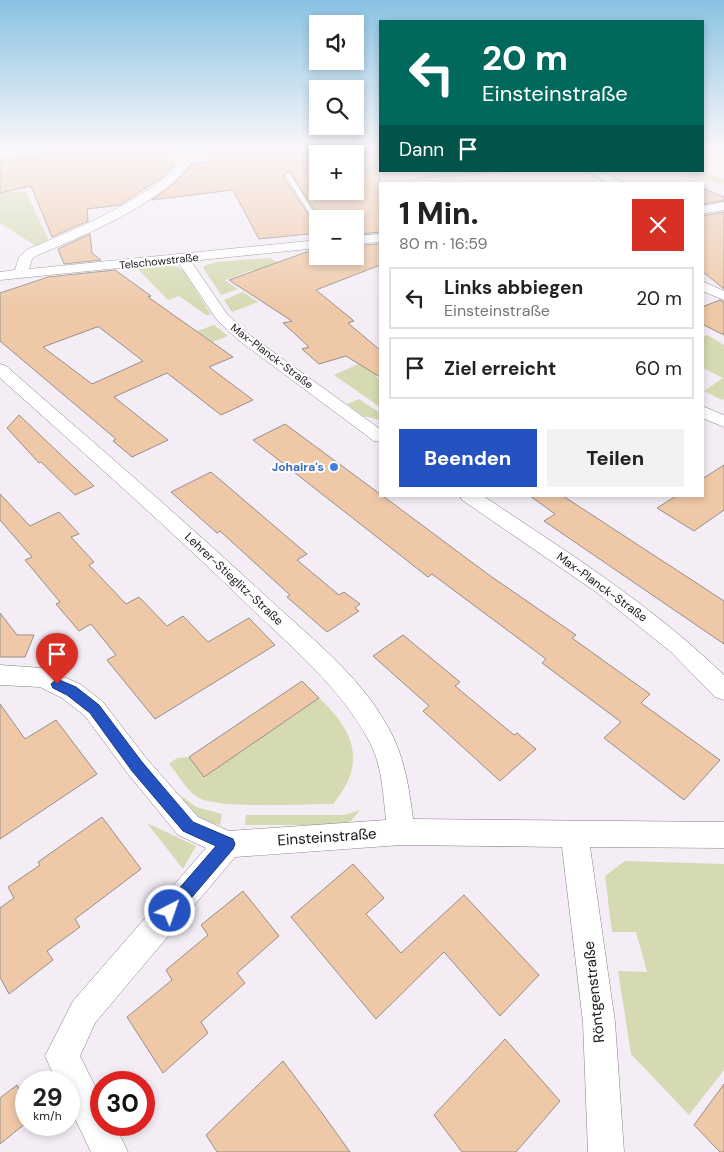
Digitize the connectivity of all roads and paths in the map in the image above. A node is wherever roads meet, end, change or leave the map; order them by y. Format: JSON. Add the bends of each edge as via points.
{"nodes":[{"id":1,"x":137,"y":201,"type":"edge"},
{"id":2,"x":724,"y":206,"type":"edge"},
{"id":3,"x":704,"y":210,"type":"edge"},
{"id":4,"x":379,"y":238,"type":"edge"},
{"id":5,"x":364,"y":239,"type":"edge"},
{"id":6,"x":309,"y":245,"type":"edge"},
{"id":7,"x":182,"y":258,"type":"junction"},
{"id":8,"x":21,"y":274,"type":"junction"},
{"id":9,"x":0,"y":276,"type":"edge"},
{"id":10,"x":704,"y":286,"type":"edge"},
{"id":11,"x":724,"y":296,"type":"edge"},
{"id":12,"x":0,"y":369,"type":"edge"},
{"id":13,"x":704,"y":412,"type":"edge"},
{"id":14,"x":724,"y":422,"type":"edge"},
{"id":15,"x":379,"y":435,"type":"edge"},
{"id":16,"x":471,"y":497,"type":"edge"},
{"id":17,"x":0,"y":675,"type":"edge"},
{"id":18,"x":724,"y":690,"type":"edge"},
{"id":19,"x":401,"y":832,"type":"junction"},
{"id":20,"x":574,"y":833,"type":"junction"},
{"id":21,"x":724,"y":835,"type":"edge"},
{"id":22,"x":228,"y":844,"type":"junction"},
{"id":23,"x":110,"y":1152,"type":"edge"},
{"id":24,"x":606,"y":1152,"type":"edge"}],
"edges":[{"from":1,"to":8,"type":"street","via":[[99,224],[31,253],[26,257]]},
{"from":2,"to":3,"type":"street"},
{"from":4,"to":5,"type":"street"},
{"from":6,"to":7,"type":"street","name":"Telschowstraße"},
{"from":7,"to":8,"type":"street","name":"Telschowstraße"},
{"from":7,"to":15,"type":"street","name":"Max-Planck-Straße","via":[[222,317],[242,336]]},
{"from":8,"to":9,"type":"street","name":"Telschowstraße"},
{"from":10,"to":11,"type":"street"},
{"from":12,"to":19,"type":"street","name":"Lehrer-Stieglitz-Straße","via":[[233,577],[357,700],[379,734],[393,772]]},
{"from":13,"to":14,"type":"street"},
{"from":16,"to":18,"type":"street","name":"Max-Planck-Straße","via":[[604,586],[679,646]]},
{"from":17,"to":22,"type":"street","name":"Einsteinstraße","via":[[43,678],[71,691],[94,709],[188,826]]},
{"from":19,"to":20,"type":"street","name":"Einsteinstraße"},
{"from":19,"to":22,"type":"street","name":"Einsteinstraße"},
{"from":20,"to":21,"type":"street","name":"Einsteinstraße"},
{"from":20,"to":24,"type":"street","name":"Röntgenstraße","via":[[599,1022]]},
{"from":22,"to":23,"type":"street","via":[[84,1012],[62,1056]]}]}
